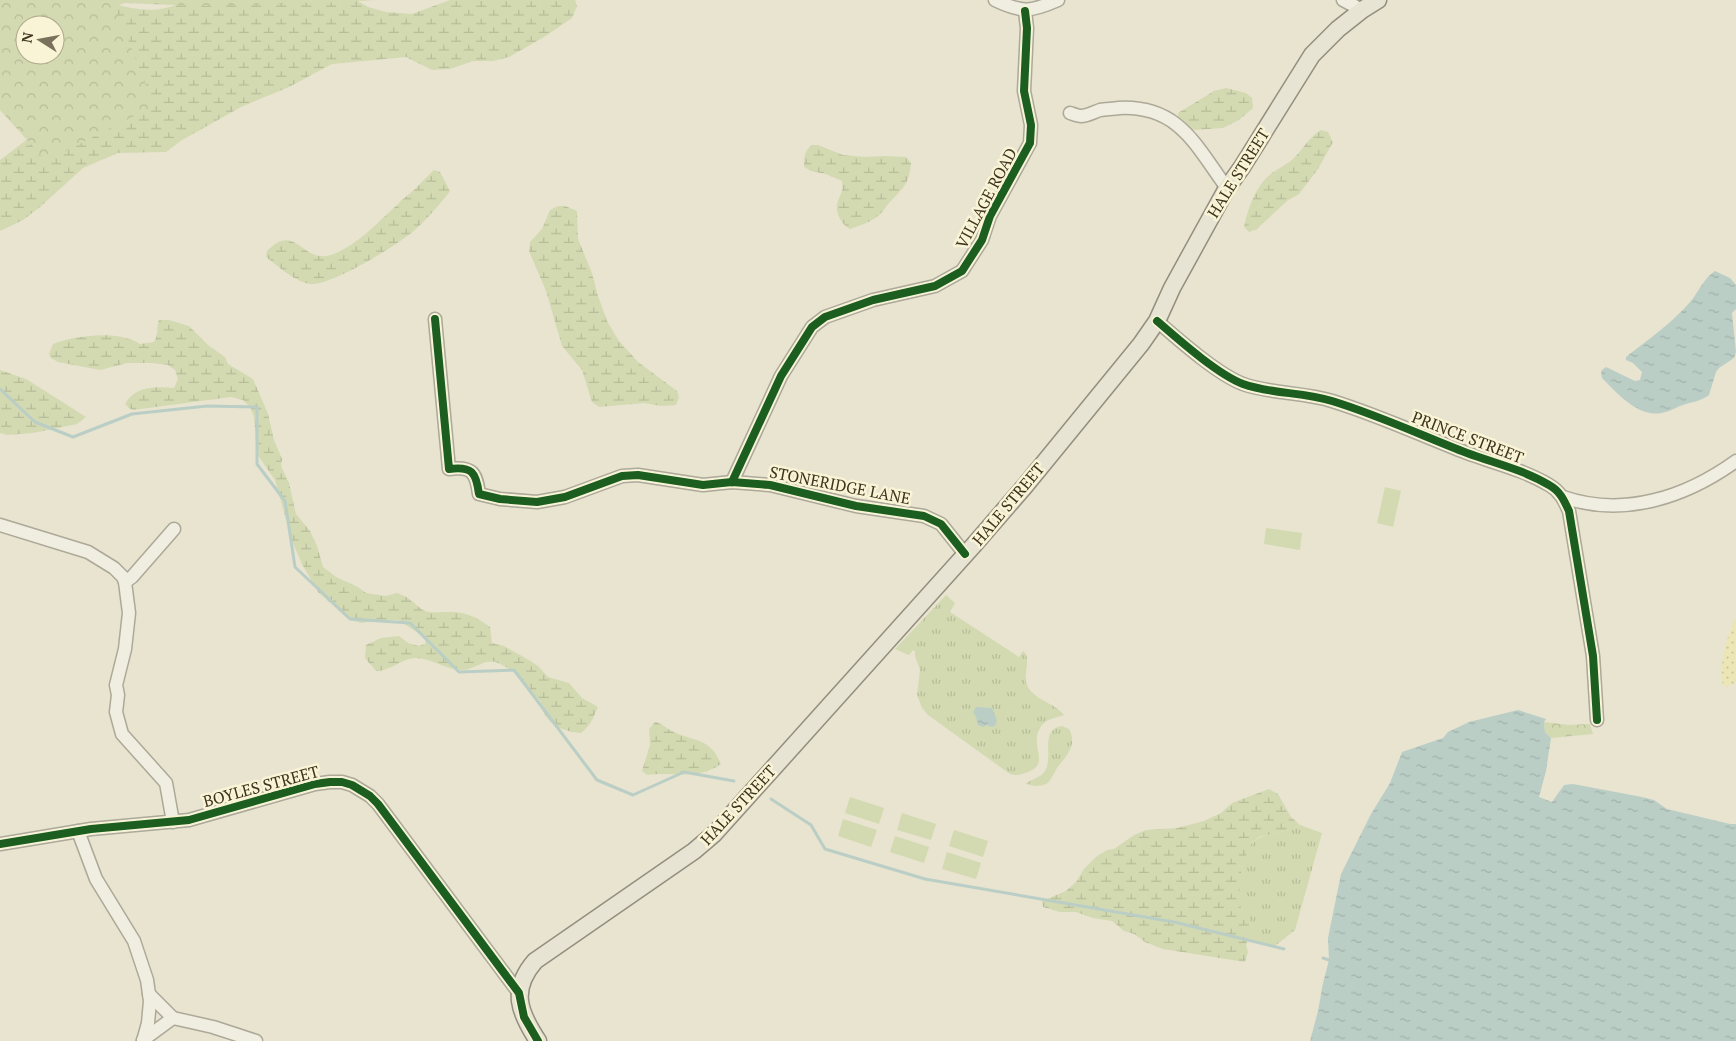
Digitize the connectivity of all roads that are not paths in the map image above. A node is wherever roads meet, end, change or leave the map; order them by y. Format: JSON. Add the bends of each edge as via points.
{"nodes":[{"id":1,"x":995,"y":0,"type":"edge"},
{"id":2,"x":1058,"y":0,"type":"edge"},
{"id":3,"x":1344,"y":0,"type":"edge"},
{"id":4,"x":1378,"y":0,"type":"edge"},
{"id":5,"x":1362,"y":10,"type":"junction"},
{"id":6,"x":1025,"y":11,"type":"junction"},
{"id":7,"x":1070,"y":113,"type":"dead end"},
{"id":8,"x":1226,"y":188,"type":"junction"},
{"id":9,"x":435,"y":319,"type":"dead end"},
{"id":10,"x":1157,"y":321,"type":"junction"},
{"id":11,"x":1736,"y":461,"type":"edge"},
{"id":12,"x":732,"y":482,"type":"junction"},
{"id":13,"x":1563,"y":497,"type":"junction"},
{"id":14,"x":0,"y":525,"type":"edge"},
{"id":15,"x":174,"y":529,"type":"dead end"},
{"id":16,"x":965,"y":554,"type":"junction"},
{"id":17,"x":126,"y":582,"type":"junction"},
{"id":18,"x":1597,"y":720,"type":"dead end"},
{"id":19,"x":173,"y":822,"type":"junction"},
{"id":20,"x":78,"y":831,"type":"junction"},
{"id":21,"x":0,"y":844,"type":"edge"},
{"id":22,"x":149,"y":994,"type":"junction"},
{"id":23,"x":519,"y":994,"type":"junction"},
{"id":24,"x":172,"y":1018,"type":"junction"},
{"id":25,"x":143,"y":1040,"type":"edge"},
{"id":26,"x":256,"y":1041,"type":"edge"},
{"id":27,"x":538,"y":1041,"type":"edge"}],
"edges":[{"from":1,"to":6,"type":"street"},
{"from":2,"to":6,"type":"street"},
{"from":3,"to":5,"type":"street"},
{"from":4,"to":5,"type":"main road","name":"HALE STREET"},
{"from":5,"to":8,"type":"main road","name":"HALE STREET","via":[[1312,55]]},
{"from":6,"to":12,"type":"street","name":"VILLAGE ROAD","via":[[1024,91],[1031,125],[1030,143],[990,216],[982,240],[962,271],[935,286],[872,300],[825,317],[812,327],[781,376]]},
{"from":7,"to":8,"type":"street","via":[[1081,116],[1121,108],[1160,114],[1189,136]]},
{"from":8,"to":10,"type":"main road","name":"HALE STREET"},
{"from":9,"to":12,"type":"street","name":"STONERIDGE LANE","via":[[449,469],[467,468],[473,472],[479,494],[536,502],[566,497],[622,476],[638,475],[702,485]]},
{"from":10,"to":13,"type":"street","name":"PRINCE STREET","via":[[1208,362],[1242,384],[1318,398],[1355,409],[1531,476],[1551,486]]},
{"from":10,"to":16,"type":"main road","name":"HALE STREET","via":[[1035,473]]},
{"from":11,"to":13,"type":"street","via":[[1717,475],[1654,502],[1608,506]]},
{"from":12,"to":16,"type":"street","name":"STONERIDGE LANE","via":[[770,485],[856,506],[924,516],[941,524]]},
{"from":13,"to":18,"type":"street","via":[[1569,511],[1593,656]]},
{"from":14,"to":17,"type":"street","via":[[88,552],[114,568]]},
{"from":15,"to":17,"type":"street"},
{"from":16,"to":23,"type":"main road","name":"HALE STREET","via":[[714,834],[535,961],[524,977]]},
{"from":17,"to":19,"type":"street","via":[[129,614],[116,684],[116,712],[122,734],[166,783]]},
{"from":19,"to":20,"type":"street","name":"BOYLES STREET"},
{"from":19,"to":23,"type":"street","name":"BOYLES STREET","via":[[315,784],[342,782],[352,785],[378,804]]},
{"from":20,"to":21,"type":"street","name":"BOYLES STREET"},
{"from":20,"to":22,"type":"street","via":[[96,879],[134,941]]},
{"from":22,"to":24,"type":"street"},
{"from":22,"to":25,"type":"street","via":[[148,1023]]},
{"from":23,"to":27,"type":"main road","via":[[524,1017]]},
{"from":24,"to":25,"type":"street"},
{"from":24,"to":26,"type":"street"}]}
